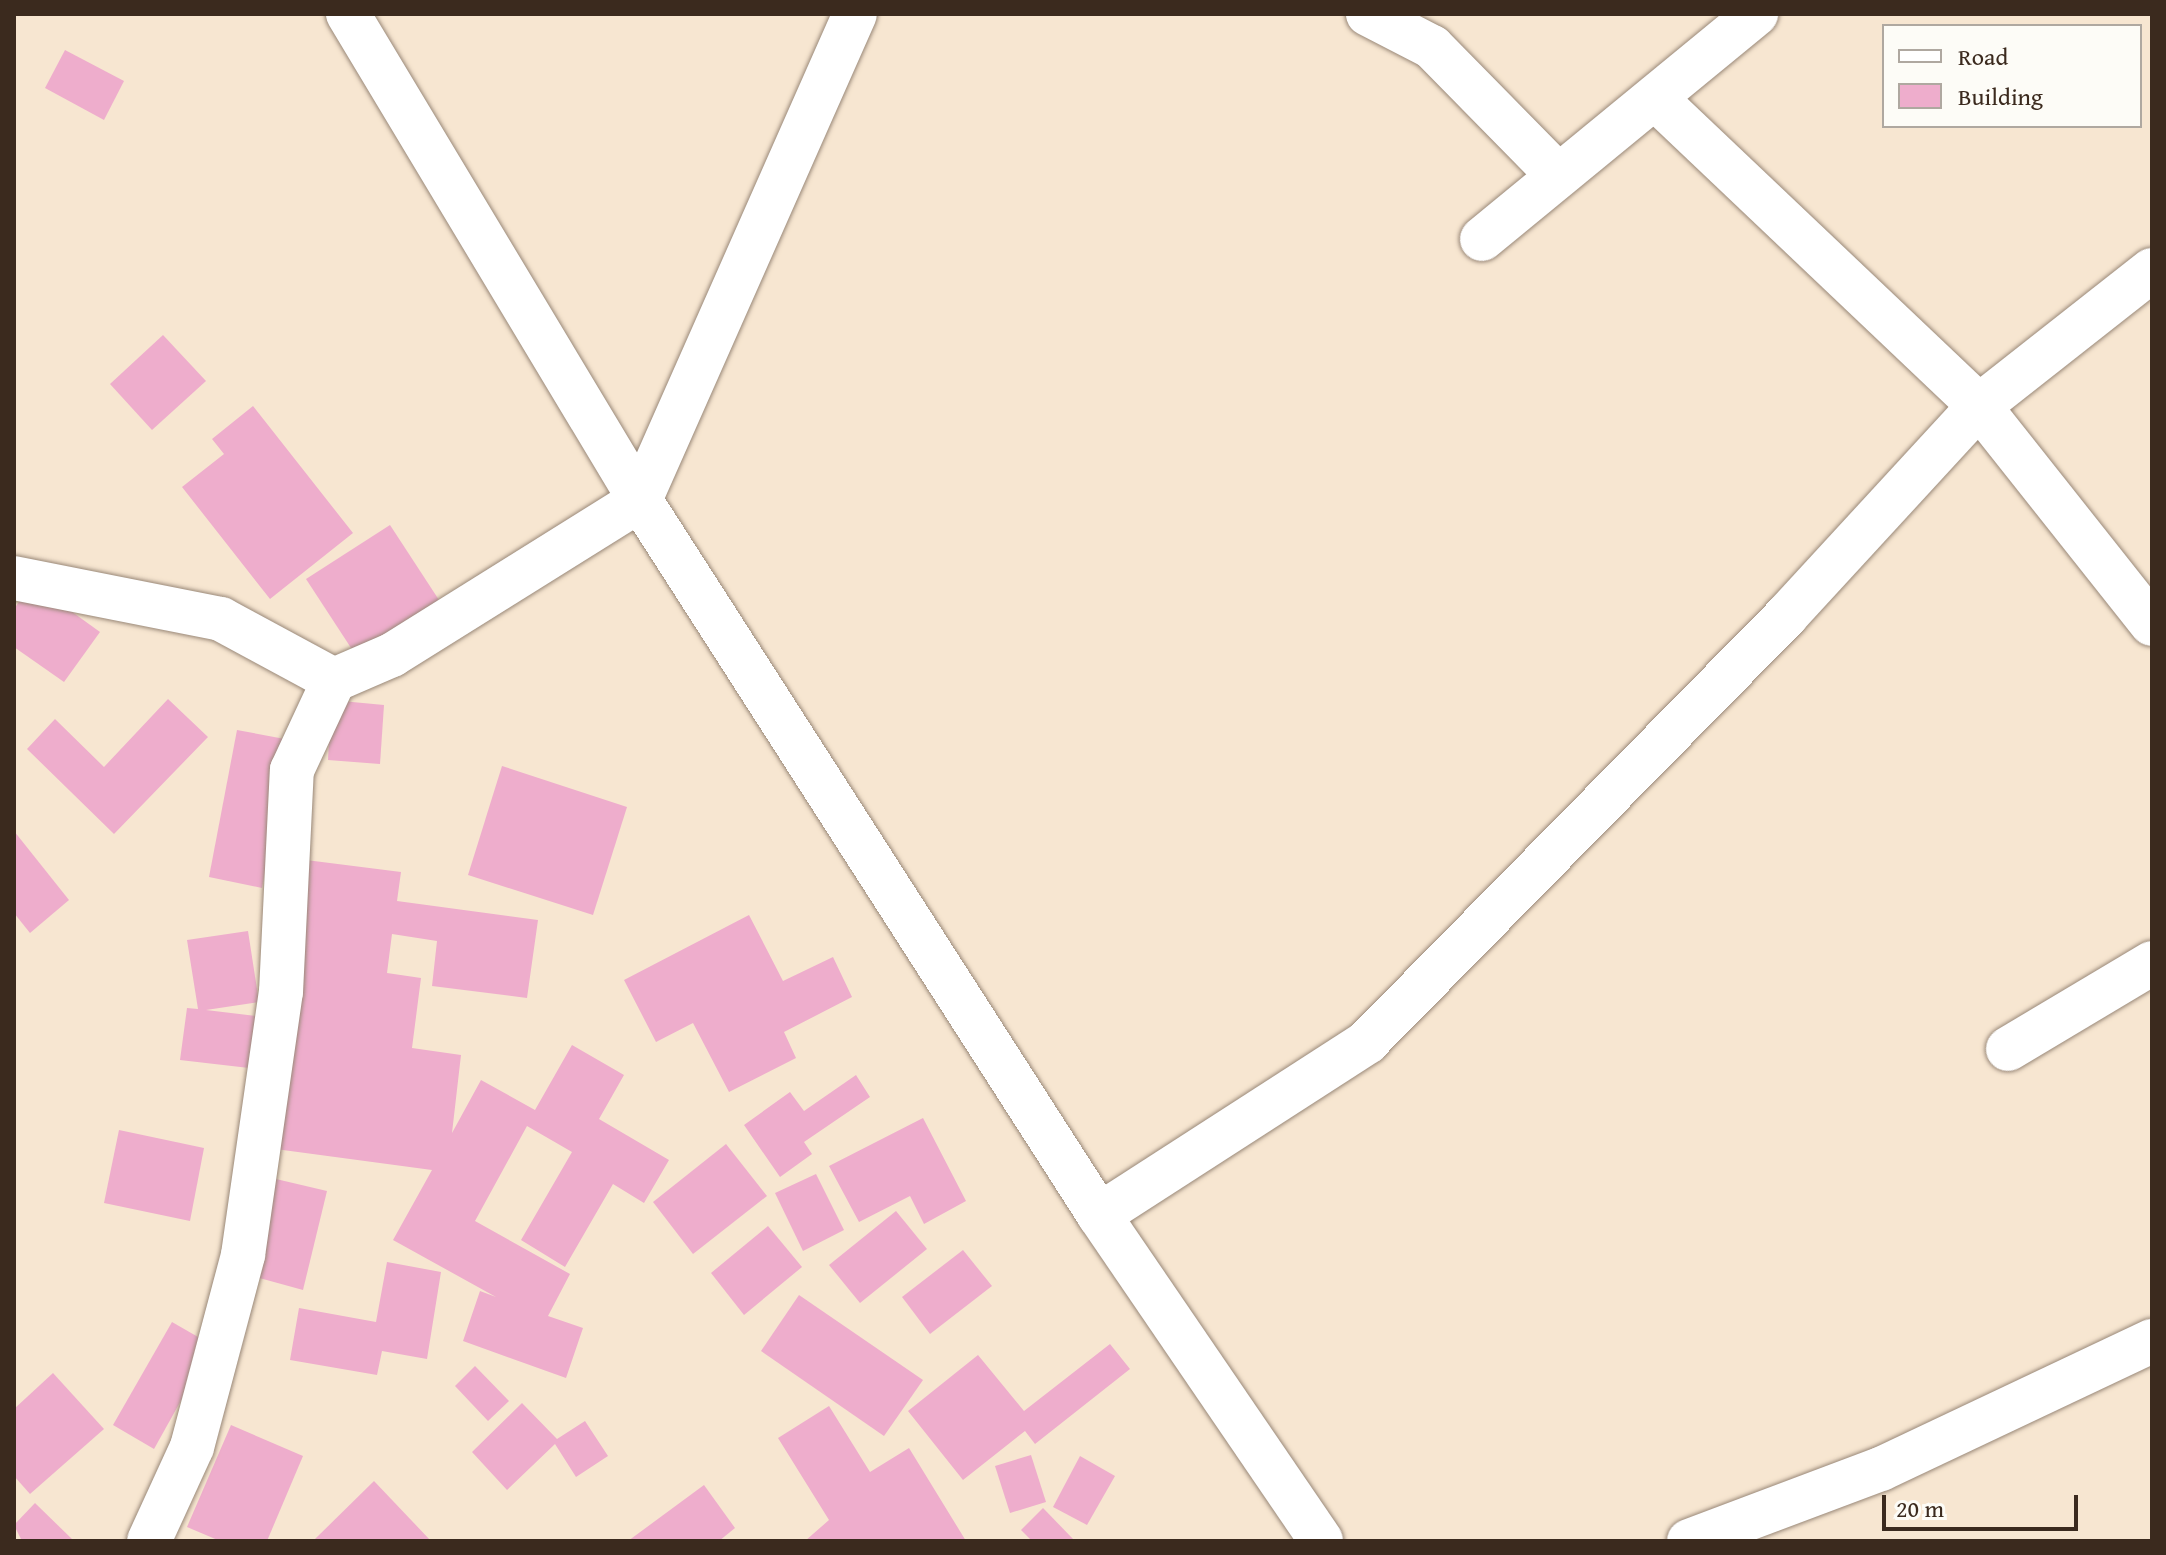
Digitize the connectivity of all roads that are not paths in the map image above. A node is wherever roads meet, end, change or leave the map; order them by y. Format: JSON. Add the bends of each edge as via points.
{"nodes":[{"id":1,"x":348,"y":14,"type":"edge"},
{"id":2,"x":855,"y":14,"type":"edge"},
{"id":3,"x":1368,"y":14,"type":"edge"},
{"id":4,"x":1756,"y":14,"type":"edge"},
{"id":5,"x":1658,"y":101,"type":"junction"},
{"id":6,"x":1557,"y":174,"type":"junction"},
{"id":7,"x":1482,"y":239,"type":"dead end"},
{"id":8,"x":2152,"y":270,"type":"edge"},
{"id":9,"x":1979,"y":406,"type":"junction"},
{"id":10,"x":640,"y":500,"type":"junction"},
{"id":11,"x":14,"y":578,"type":"edge"},
{"id":12,"x":2152,"y":624,"type":"edge"},
{"id":13,"x":334,"y":680,"type":"junction"},
{"id":14,"x":2152,"y":963,"type":"edge"},
{"id":15,"x":2008,"y":1049,"type":"dead end"},
{"id":16,"x":1099,"y":1215,"type":"junction"},
{"id":17,"x":2152,"y":1341,"type":"edge"},
{"id":18,"x":149,"y":1541,"type":"edge"},
{"id":19,"x":1321,"y":1541,"type":"edge"},
{"id":20,"x":1689,"y":1541,"type":"edge"}],
"edges":[{"from":1,"to":10,"type":"street"},
{"from":2,"to":10,"type":"street"},
{"from":3,"to":6,"type":"street","via":[[1432,47]]},
{"from":4,"to":5,"type":"street"},
{"from":5,"to":6,"type":"street"},
{"from":5,"to":9,"type":"street"},
{"from":6,"to":7,"type":"street"},
{"from":8,"to":9,"type":"street"},
{"from":9,"to":12,"type":"street"},
{"from":9,"to":16,"type":"street","via":[[1786,616],[1367,1042]]},
{"from":10,"to":13,"type":"street","via":[[392,655]]},
{"from":10,"to":16,"type":"street"},
{"from":11,"to":13,"type":"street","via":[[221,619]]},
{"from":13,"to":18,"type":"street","via":[[292,770],[281,992],[243,1255],[192,1447]]},
{"from":14,"to":15,"type":"street"},
{"from":16,"to":19,"type":"street"},
{"from":17,"to":20,"type":"street","via":[[1881,1469]]}]}
